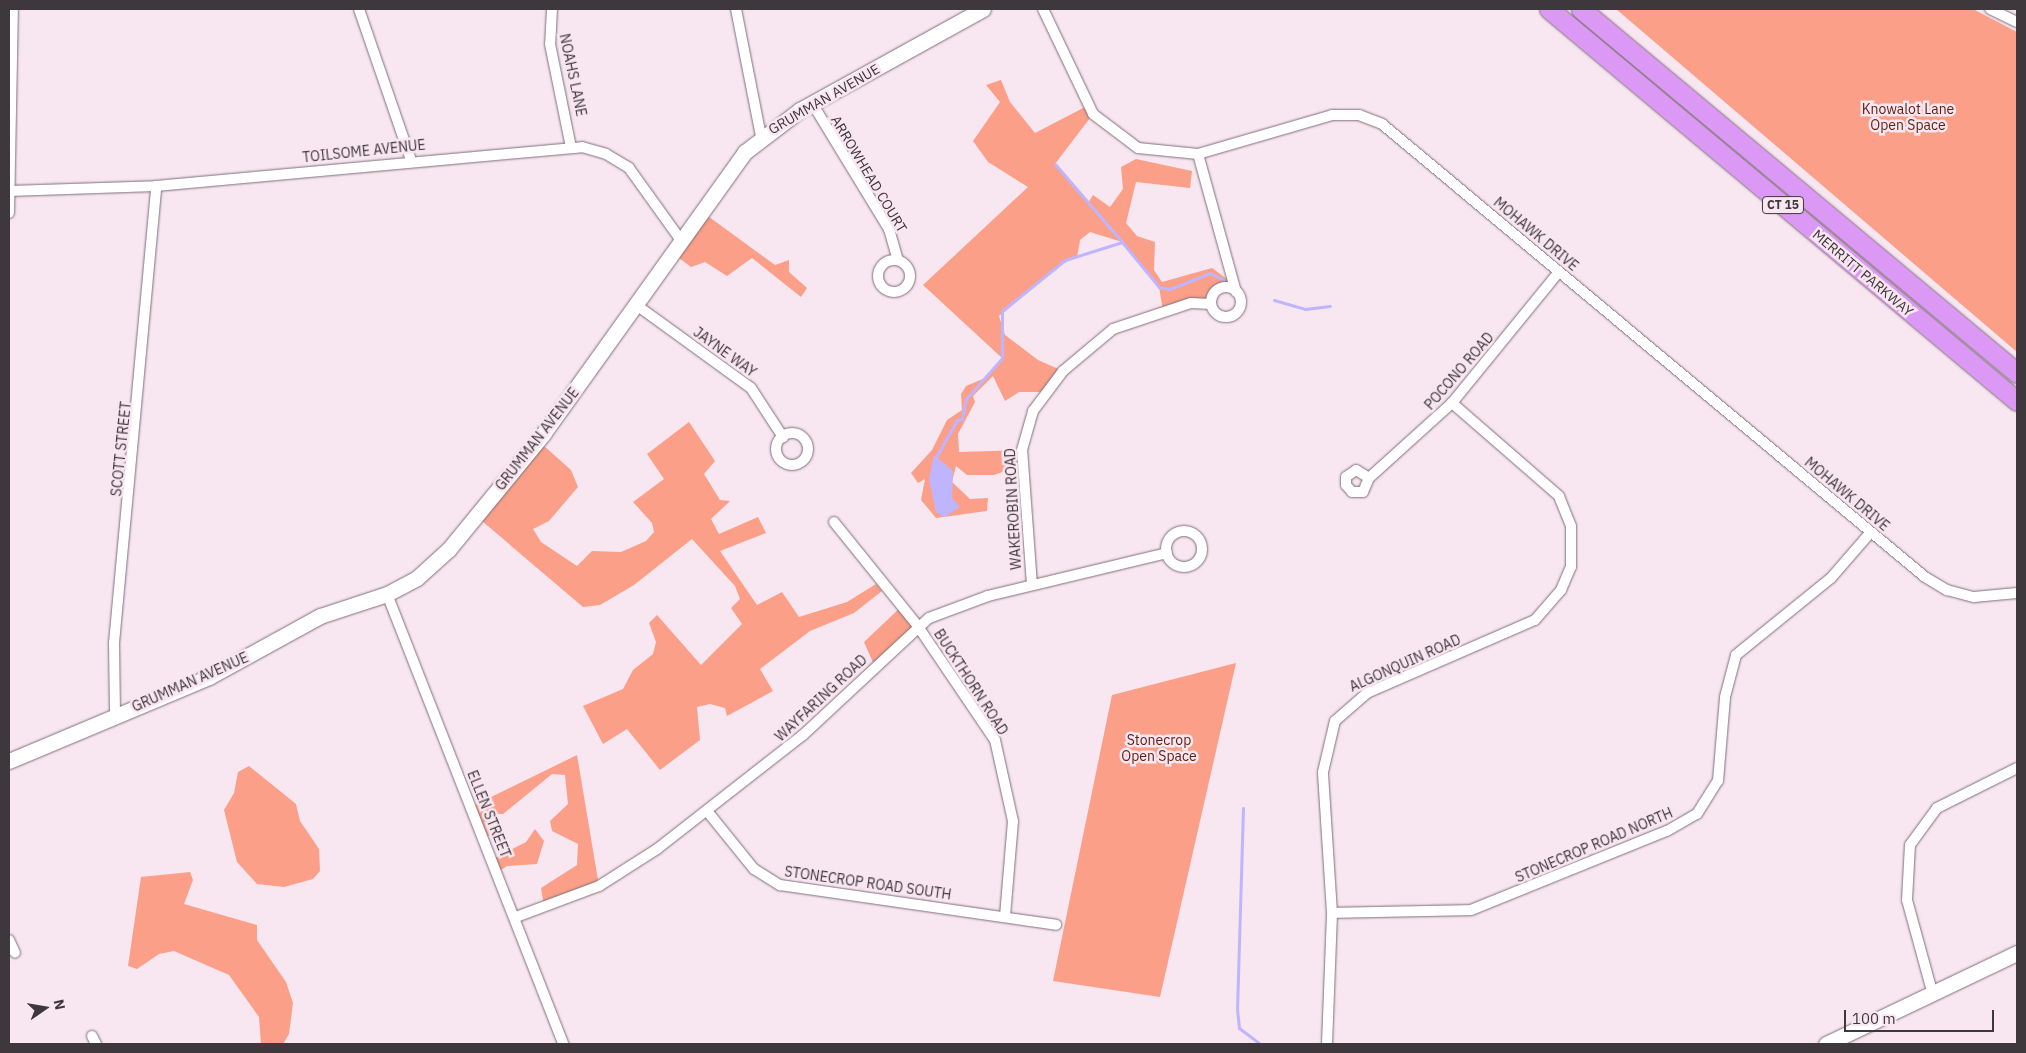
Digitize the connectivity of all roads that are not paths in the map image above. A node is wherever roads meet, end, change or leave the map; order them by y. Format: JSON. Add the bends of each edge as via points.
{"nodes":[{"id":1,"x":14,"y":9,"type":"edge"},
{"id":2,"x":359,"y":9,"type":"edge"},
{"id":3,"x":552,"y":9,"type":"edge"},
{"id":4,"x":736,"y":9,"type":"edge"},
{"id":5,"x":983,"y":9,"type":"edge"},
{"id":6,"x":1043,"y":9,"type":"edge"},
{"id":7,"x":1549,"y":9,"type":"edge"},
{"id":8,"x":1581,"y":9,"type":"edge"},
{"id":9,"x":1990,"y":9,"type":"edge"},
{"id":10,"x":2017,"y":22,"type":"edge"},
{"id":11,"x":812,"y":104,"type":"junction"},
{"id":12,"x":761,"y":138,"type":"junction"},
{"id":13,"x":571,"y":147,"type":"junction"},
{"id":14,"x":1198,"y":154,"type":"junction"},
{"id":15,"x":411,"y":160,"type":"junction"},
{"id":16,"x":156,"y":186,"type":"junction"},
{"id":17,"x":10,"y":191,"type":"edge"},
{"id":18,"x":9,"y":213,"type":"edge"},
{"id":19,"x":680,"y":239,"type":"junction"},
{"id":20,"x":898,"y":260,"type":"dead end"},
{"id":21,"x":1559,"y":272,"type":"junction"},
{"id":22,"x":1236,"y":292,"type":"junction"},
{"id":23,"x":635,"y":304,"type":"junction"},
{"id":24,"x":1211,"y":304,"type":"junction"},
{"id":25,"x":2017,"y":373,"type":"edge"},
{"id":26,"x":2017,"y":401,"type":"edge"},
{"id":27,"x":1452,"y":404,"type":"junction"},
{"id":28,"x":783,"y":437,"type":"dead end"},
{"id":29,"x":1369,"y":478,"type":"dead end"},
{"id":30,"x":834,"y":522,"type":"dead end"},
{"id":31,"x":1870,"y":532,"type":"junction"},
{"id":32,"x":1167,"y":553,"type":"dead end"},
{"id":33,"x":1032,"y":585,"type":"junction"},
{"id":34,"x":2017,"y":593,"type":"edge"},
{"id":35,"x":387,"y":594,"type":"junction"},
{"id":36,"x":917,"y":625,"type":"junction"},
{"id":37,"x":115,"y":714,"type":"junction"},
{"id":38,"x":9,"y":761,"type":"edge"},
{"id":39,"x":2017,"y":768,"type":"edge"},
{"id":40,"x":707,"y":811,"type":"junction"},
{"id":41,"x":1332,"y":914,"type":"junction"},
{"id":42,"x":516,"y":916,"type":"junction"},
{"id":43,"x":1005,"y":916,"type":"junction"},
{"id":44,"x":1056,"y":925,"type":"dead end"},
{"id":45,"x":9,"y":940,"type":"edge"},
{"id":46,"x":15,"y":953,"type":"dead end"},
{"id":47,"x":2017,"y":953,"type":"edge"},
{"id":48,"x":1933,"y":995,"type":"junction"},
{"id":49,"x":562,"y":1044,"type":"edge"},
{"id":50,"x":1326,"y":1044,"type":"edge"},
{"id":51,"x":1826,"y":1044,"type":"edge"}],
"edges":[{"from":1,"to":17,"type":"street"},
{"from":2,"to":15,"type":"street"},
{"from":3,"to":13,"type":"street","name":"NOAHS LANE","via":[[550,44]]},
{"from":4,"to":12,"type":"street"},
{"from":5,"to":11,"type":"street","name":"GRUMMAN AVENUE"},
{"from":6,"to":14,"type":"street","name":"MOHAWK DRIVE","via":[[1083,98],[1102,126],[1138,148]]},
{"from":7,"to":26,"type":"highway","name":"MERRITT PARKWAY","number":"CT 15"},
{"from":8,"to":25,"type":"highway","name":"MERRITT PARKWAY","number":"CT 15"},
{"from":9,"to":10,"type":"street"},
{"from":11,"to":12,"type":"street","name":"GRUMMAN AVENUE"},
{"from":11,"to":20,"type":"street","name":"ARROWHEAD COURT","via":[[889,229]]},
{"from":12,"to":19,"type":"street","name":"GRUMMAN AVENUE"},
{"from":13,"to":15,"type":"street","name":"TOILSOME AVENUE"},
{"from":13,"to":19,"type":"street","name":"TOILSOME AVENUE","via":[[606,154],[629,168]]},
{"from":14,"to":21,"type":"street","name":"MOHAWK DRIVE","via":[[1332,115],[1370,117]]},
{"from":14,"to":22,"type":"street"},
{"from":15,"to":16,"type":"street","name":"TOILSOME AVENUE"},
{"from":16,"to":17,"type":"street","name":"TOILSOME AVENUE"},
{"from":16,"to":37,"type":"street","name":"SCOTT STREET","via":[[114,643]]},
{"from":17,"to":18,"type":"street"},
{"from":19,"to":23,"type":"street","name":"GRUMMAN AVENUE"},
{"from":21,"to":27,"type":"street","name":"POCONO ROAD"},
{"from":21,"to":31,"type":"street","name":"MOHAWK DRIVE"},
{"from":22,"to":24,"type":"street","via":[[1222,288],[1213,294]]},
{"from":22,"to":24,"type":"street","via":[[1240,306],[1230,317],[1220,316]]},
{"from":23,"to":28,"type":"street","name":"JAYNE WAY","via":[[751,388]]},
{"from":23,"to":35,"type":"street","name":"GRUMMAN AVENUE","via":[[548,428],[449,549],[417,578]]},
{"from":24,"to":33,"type":"street","name":"WAKEROBIN ROAD","via":[[1191,303],[1113,329],[1063,371],[1033,410],[1022,450]]},
{"from":27,"to":29,"type":"street","name":"POCONO ROAD"},
{"from":27,"to":41,"type":"street","name":"ALGONQUIN ROAD","via":[[1559,496],[1571,526],[1571,567],[1561,590],[1534,620],[1366,693],[1335,721],[1323,772]]},
{"from":30,"to":36,"type":"street","name":"BUCKTHORN ROAD"},
{"from":31,"to":34,"type":"street","name":"MOHAWK DRIVE","via":[[1947,590],[1974,597]]},
{"from":31,"to":41,"type":"street","name":"STONECROP ROAD NORTH","via":[[1831,578],[1736,655],[1725,697],[1718,781],[1697,814],[1667,831],[1471,910]]},
{"from":32,"to":33,"type":"street","name":"WAYFARING ROAD"},
{"from":33,"to":36,"type":"street","name":"WAYFARING ROAD","via":[[968,602]]},
{"from":35,"to":37,"type":"street","name":"GRUMMAN AVENUE","via":[[320,616],[224,670]]},
{"from":35,"to":42,"type":"street","name":"ELLEN STREET"},
{"from":36,"to":40,"type":"street","name":"WAYFARING ROAD","via":[[818,722]]},
{"from":36,"to":43,"type":"street","name":"BUCKTHORN ROAD","via":[[969,698],[1000,753],[1014,836]]},
{"from":37,"to":38,"type":"street","name":"GRUMMAN AVENUE"},
{"from":39,"to":48,"type":"street","via":[[1937,808],[1910,845],[1907,900]]},
{"from":40,"to":42,"type":"street","name":"WAYFARING ROAD","via":[[606,881]]},
{"from":40,"to":43,"type":"street","name":"STONECROP ROAD SOUTH","via":[[754,869],[780,885]]},
{"from":41,"to":50,"type":"street","name":"ALGONQUIN ROAD"},
{"from":42,"to":49,"type":"street","name":"ELLEN STREET"},
{"from":43,"to":44,"type":"street","name":"STONECROP ROAD SOUTH"},
{"from":45,"to":46,"type":"street"},
{"from":47,"to":48,"type":"street"},
{"from":48,"to":51,"type":"street"}]}
